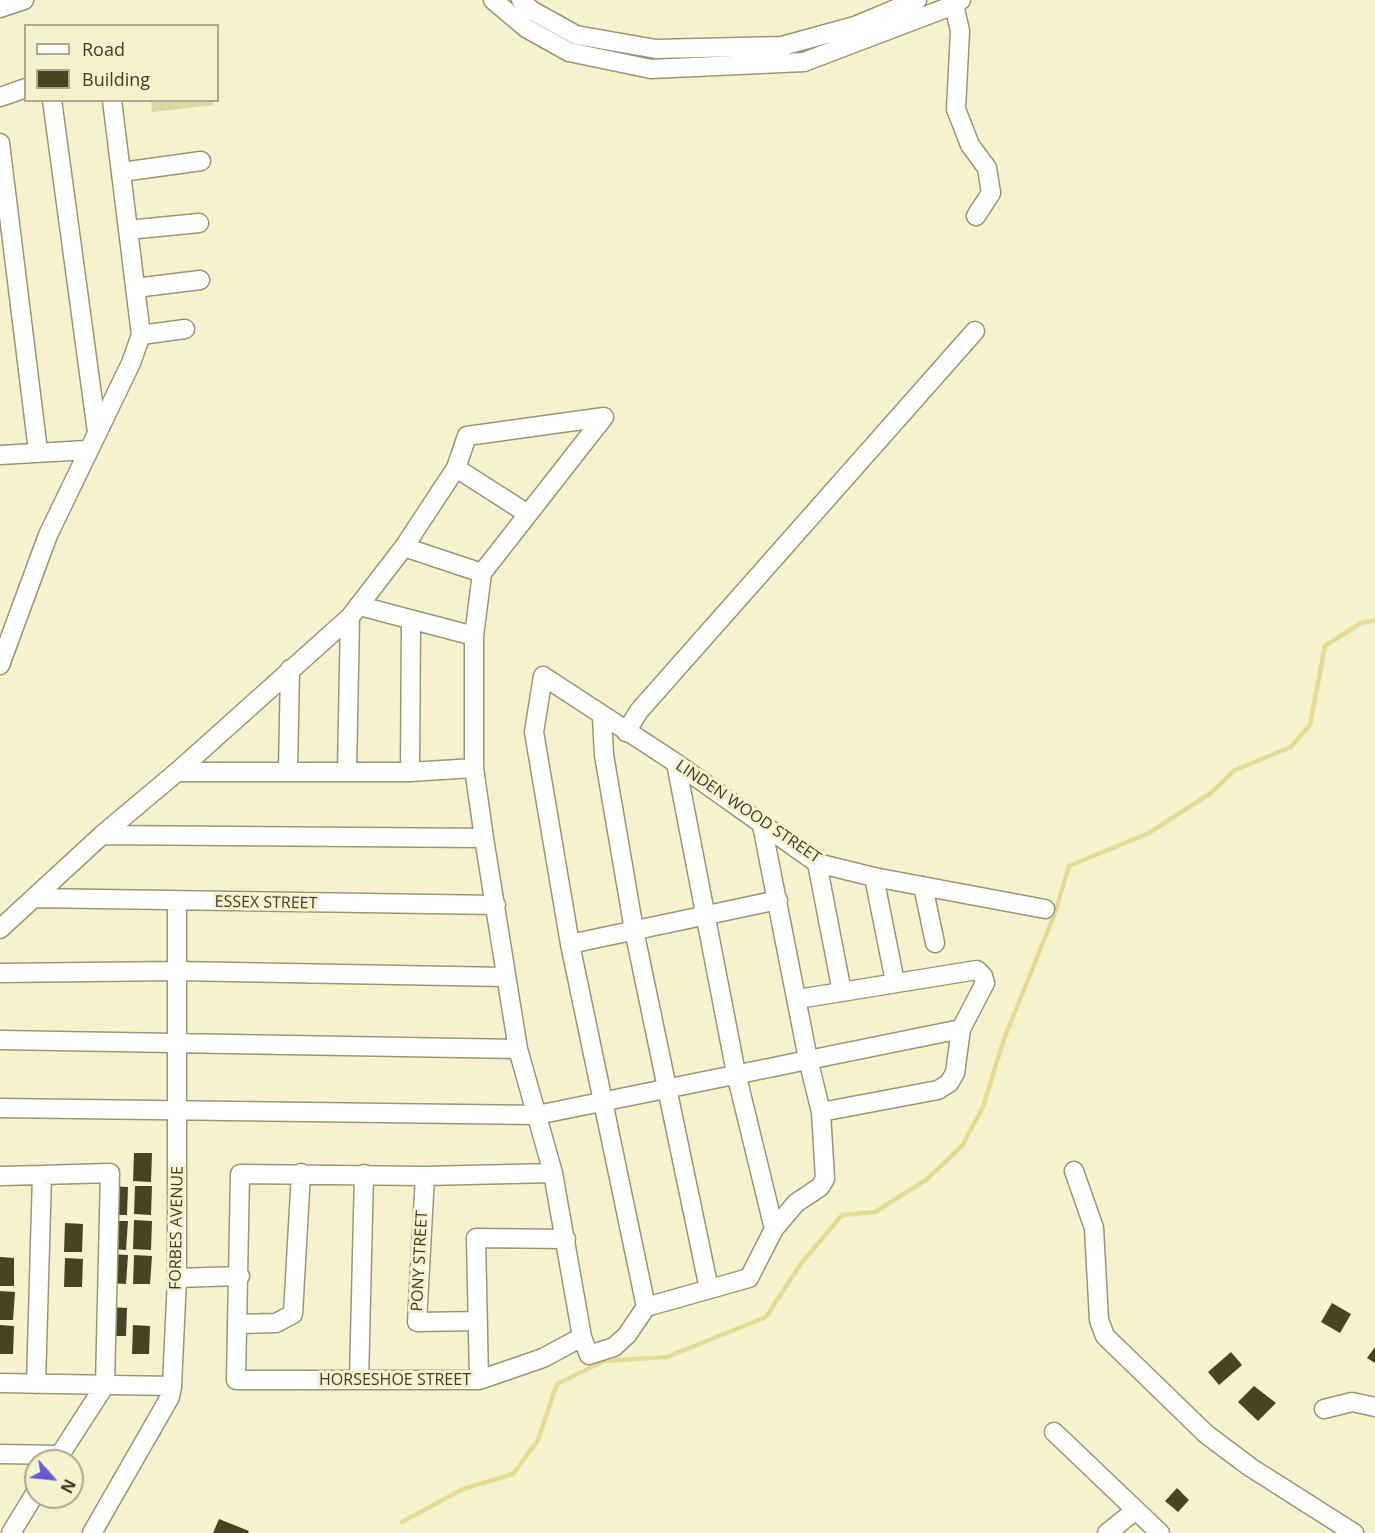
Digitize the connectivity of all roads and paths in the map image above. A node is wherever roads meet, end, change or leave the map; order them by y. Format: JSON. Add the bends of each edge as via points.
{"nodes":[{"id":1,"x":24,"y":0,"type":"edge"},
{"id":2,"x":493,"y":0,"type":"edge"},
{"id":3,"x":521,"y":0,"type":"edge"},
{"id":4,"x":917,"y":0,"type":"edge"},
{"id":5,"x":956,"y":2,"type":"edge"},
{"id":6,"x":0,"y":8,"type":"edge"},
{"id":7,"x":576,"y":35,"type":"junction"},
{"id":8,"x":569,"y":52,"type":"junction"},
{"id":9,"x":24,"y":89,"type":"edge"},
{"id":10,"x":0,"y":97,"type":"edge"},
{"id":11,"x":52,"y":102,"type":"edge"},
{"id":12,"x":112,"y":102,"type":"edge"},
{"id":13,"x":0,"y":143,"type":"edge"},
{"id":14,"x":201,"y":161,"type":"dead end"},
{"id":15,"x":122,"y":172,"type":"junction"},
{"id":16,"x":976,"y":216,"type":"dead end"},
{"id":17,"x":199,"y":223,"type":"dead end"},
{"id":18,"x":129,"y":230,"type":"junction"},
{"id":19,"x":200,"y":280,"type":"dead end"},
{"id":20,"x":135,"y":288,"type":"junction"},
{"id":21,"x":185,"y":329,"type":"dead end"},
{"id":22,"x":975,"y":331,"type":"dead end"},
{"id":23,"x":141,"y":335,"type":"junction"},
{"id":24,"x":97,"y":432,"type":"junction"},
{"id":25,"x":87,"y":450,"type":"junction"},
{"id":26,"x":38,"y":451,"type":"junction"},
{"id":27,"x":0,"y":455,"type":"edge"},
{"id":28,"x":456,"y":468,"type":"junction"},
{"id":29,"x":528,"y":514,"type":"junction"},
{"id":30,"x":404,"y":547,"type":"junction"},
{"id":31,"x":482,"y":573,"type":"junction"},
{"id":32,"x":355,"y":612,"type":"junction"},
{"id":33,"x":411,"y":620,"type":"junction"},
{"id":34,"x":0,"y":626,"type":"edge"},
{"id":35,"x":474,"y":636,"type":"junction"},
{"id":36,"x":2,"y":661,"type":"edge"},
{"id":37,"x":290,"y":669,"type":"junction"},
{"id":38,"x":602,"y":717,"type":"junction"},
{"id":39,"x":626,"y":732,"type":"junction"},
{"id":40,"x":676,"y":763,"type":"junction"},
{"id":41,"x":474,"y":768,"type":"junction"},
{"id":42,"x":288,"y":770,"type":"junction"},
{"id":43,"x":347,"y":770,"type":"junction"},
{"id":44,"x":177,"y":772,"type":"junction"},
{"id":45,"x":410,"y":772,"type":"junction"},
{"id":46,"x":762,"y":825,"type":"junction"},
{"id":47,"x":102,"y":835,"type":"junction"},
{"id":48,"x":484,"y":838,"type":"junction"},
{"id":49,"x":817,"y":862,"type":"junction"},
{"id":50,"x":874,"y":877,"type":"junction"},
{"id":51,"x":923,"y":886,"type":"junction"},
{"id":52,"x":35,"y":898,"type":"junction"},
{"id":53,"x":778,"y":900,"type":"junction"},
{"id":54,"x":177,"y":902,"type":"junction"},
{"id":55,"x":496,"y":905,"type":"junction"},
{"id":56,"x":1045,"y":909,"type":"dead end"},
{"id":57,"x":705,"y":914,"type":"junction"},
{"id":58,"x":0,"y":929,"type":"edge"},
{"id":59,"x":634,"y":930,"type":"junction"},
{"id":60,"x":935,"y":942,"type":"dead end"},
{"id":61,"x":570,"y":944,"type":"junction"},
{"id":62,"x":176,"y":971,"type":"junction"},
{"id":63,"x":0,"y":973,"type":"edge"},
{"id":64,"x":506,"y":976,"type":"junction"},
{"id":65,"x":895,"y":982,"type":"junction"},
{"id":66,"x":842,"y":992,"type":"junction"},
{"id":67,"x":798,"y":999,"type":"junction"},
{"id":68,"x":961,"y":1029,"type":"junction"},
{"id":69,"x":0,"y":1040,"type":"edge"},
{"id":70,"x":178,"y":1043,"type":"junction"},
{"id":71,"x":518,"y":1049,"type":"junction"},
{"id":72,"x":808,"y":1059,"type":"junction"},
{"id":73,"x":736,"y":1073,"type":"junction"},
{"id":74,"x":668,"y":1086,"type":"junction"},
{"id":75,"x":601,"y":1102,"type":"junction"},
{"id":76,"x":0,"y":1108,"type":"edge"},
{"id":77,"x":178,"y":1109,"type":"junction"},
{"id":78,"x":821,"y":1112,"type":"junction"},
{"id":79,"x":537,"y":1114,"type":"junction"},
{"id":80,"x":1074,"y":1171,"type":"dead end"},
{"id":81,"x":301,"y":1173,"type":"junction"},
{"id":82,"x":553,"y":1173,"type":"junction"},
{"id":83,"x":364,"y":1174,"type":"junction"},
{"id":84,"x":42,"y":1175,"type":"junction"},
{"id":85,"x":0,"y":1176,"type":"edge"},
{"id":86,"x":425,"y":1176,"type":"junction"},
{"id":87,"x":774,"y":1229,"type":"junction"},
{"id":88,"x":566,"y":1239,"type":"junction"},
{"id":89,"x":240,"y":1276,"type":"junction"},
{"id":90,"x":177,"y":1278,"type":"junction"},
{"id":91,"x":709,"y":1289,"type":"junction"},
{"id":92,"x":646,"y":1307,"type":"junction"},
{"id":93,"x":478,"y":1321,"type":"junction"},
{"id":94,"x":238,"y":1324,"type":"junction"},
{"id":95,"x":582,"y":1337,"type":"junction"},
{"id":96,"x":358,"y":1380,"type":"junction"},
{"id":97,"x":479,"y":1380,"type":"junction"},
{"id":98,"x":0,"y":1383,"type":"edge"},
{"id":99,"x":36,"y":1384,"type":"junction"},
{"id":100,"x":105,"y":1385,"type":"junction"},
{"id":101,"x":172,"y":1386,"type":"junction"},
{"id":102,"x":1375,"y":1407,"type":"edge"},
{"id":103,"x":1324,"y":1409,"type":"dead end"},
{"id":104,"x":1054,"y":1432,"type":"dead end"},
{"id":105,"x":63,"y":1449,"type":"edge"},
{"id":106,"x":0,"y":1454,"type":"edge"},
{"id":107,"x":24,"y":1456,"type":"edge"},
{"id":108,"x":26,"y":1509,"type":"edge"},
{"id":109,"x":1136,"y":1510,"type":"junction"},
{"id":110,"x":11,"y":1533,"type":"edge"},
{"id":111,"x":92,"y":1533,"type":"edge"},
{"id":112,"x":1107,"y":1533,"type":"edge"},
{"id":113,"x":1160,"y":1533,"type":"edge"},
{"id":114,"x":1354,"y":1533,"type":"edge"}],
"edges":[{"from":1,"to":6,"type":"street"},
{"from":2,"to":8,"type":"street","via":[[526,28]]},
{"from":3,"to":7,"type":"street","via":[[531,10]]},
{"from":4,"to":7,"type":"street","via":[[855,26],[782,46],[656,49]]},
{"from":5,"to":8,"type":"street","via":[[804,62],[651,69]]},
{"from":5,"to":16,"type":"street","via":[[960,31],[956,109],[970,145],[987,168],[991,193]]},
{"from":7,"to":8,"type":"street"},
{"from":9,"to":10,"type":"street"},
{"from":11,"to":24,"type":"street"},
{"from":12,"to":15,"type":"street"},
{"from":13,"to":26,"type":"street"},
{"from":14,"to":15,"type":"street"},
{"from":15,"to":18,"type":"street"},
{"from":17,"to":18,"type":"street"},
{"from":18,"to":20,"type":"street"},
{"from":19,"to":20,"type":"street"},
{"from":20,"to":23,"type":"street"},
{"from":21,"to":23,"type":"street"},
{"from":22,"to":39,"type":"street","via":[[639,711]]},
{"from":23,"to":24,"type":"street"},
{"from":24,"to":25,"type":"street"},
{"from":25,"to":26,"type":"street"},
{"from":25,"to":36,"type":"street","via":[[48,535]]},
{"from":26,"to":27,"type":"street"},
{"from":28,"to":29,"type":"street"},
{"from":28,"to":29,"type":"street","via":[[467,436],[603,417]]},
{"from":28,"to":30,"type":"street"},
{"from":29,"to":31,"type":"street"},
{"from":30,"to":31,"type":"street"},
{"from":30,"to":32,"type":"street"},
{"from":31,"to":35,"type":"street"},
{"from":32,"to":33,"type":"street"},
{"from":32,"to":37,"type":"street"},
{"from":32,"to":43,"type":"street"},
{"from":33,"to":35,"type":"street"},
{"from":33,"to":45,"type":"street"},
{"from":34,"to":36,"type":"street"},
{"from":35,"to":41,"type":"street"},
{"from":37,"to":42,"type":"street"},
{"from":37,"to":44,"type":"street"},
{"from":38,"to":39,"type":"street","name":"LINDEN WOOD STREET"},
{"from":38,"to":59,"type":"street","via":[[604,755]]},
{"from":38,"to":61,"type":"street","name":"LINDEN WOOD STREET","via":[[543,676],[534,732]]},
{"from":39,"to":40,"type":"street","name":"LINDEN WOOD STREET"},
{"from":40,"to":46,"type":"street","name":"LINDEN WOOD STREET"},
{"from":40,"to":57,"type":"street"},
{"from":41,"to":45,"type":"street"},
{"from":41,"to":48,"type":"street"},
{"from":42,"to":43,"type":"street"},
{"from":42,"to":44,"type":"street"},
{"from":43,"to":45,"type":"street"},
{"from":44,"to":47,"type":"street"},
{"from":46,"to":49,"type":"street","name":"LINDEN WOOD STREET"},
{"from":46,"to":53,"type":"street"},
{"from":47,"to":48,"type":"street"},
{"from":47,"to":52,"type":"street"},
{"from":48,"to":55,"type":"street"},
{"from":49,"to":50,"type":"street","name":"LINDEN WOOD STREET"},
{"from":49,"to":66,"type":"street"},
{"from":50,"to":51,"type":"street","name":"LINDEN WOOD STREET"},
{"from":50,"to":65,"type":"street"},
{"from":51,"to":56,"type":"street","name":"LINDEN WOOD STREET"},
{"from":51,"to":60,"type":"street"},
{"from":52,"to":54,"type":"street","name":"ESSEX STREET"},
{"from":52,"to":58,"type":"street"},
{"from":53,"to":57,"type":"street"},
{"from":53,"to":67,"type":"street"},
{"from":54,"to":55,"type":"street","name":"ESSEX STREET"},
{"from":54,"to":62,"type":"street","name":"FORBES AVENUE"},
{"from":55,"to":64,"type":"street"},
{"from":57,"to":59,"type":"street"},
{"from":57,"to":73,"type":"street"},
{"from":59,"to":61,"type":"street"},
{"from":59,"to":74,"type":"street"},
{"from":61,"to":75,"type":"street"},
{"from":62,"to":63,"type":"street"},
{"from":62,"to":64,"type":"street"},
{"from":62,"to":70,"type":"street","name":"FORBES AVENUE"},
{"from":64,"to":71,"type":"street"},
{"from":65,"to":66,"type":"street"},
{"from":65,"to":68,"type":"street","via":[[977,970],[985,983]]},
{"from":66,"to":67,"type":"street"},
{"from":67,"to":72,"type":"street"},
{"from":68,"to":72,"type":"street"},
{"from":68,"to":78,"type":"street","via":[[955,1073],[938,1090]]},
{"from":69,"to":70,"type":"street"},
{"from":70,"to":71,"type":"street"},
{"from":70,"to":77,"type":"street","name":"FORBES AVENUE"},
{"from":71,"to":79,"type":"street"},
{"from":72,"to":73,"type":"street"},
{"from":72,"to":78,"type":"street"},
{"from":73,"to":74,"type":"street"},
{"from":73,"to":87,"type":"street"},
{"from":74,"to":75,"type":"street"},
{"from":74,"to":91,"type":"street"},
{"from":75,"to":79,"type":"street"},
{"from":75,"to":92,"type":"street"},
{"from":76,"to":77,"type":"street"},
{"from":77,"to":79,"type":"street"},
{"from":77,"to":90,"type":"street","name":"FORBES AVENUE"},
{"from":78,"to":87,"type":"street","via":[[825,1179],[820,1187],[795,1203]]},
{"from":79,"to":82,"type":"street"},
{"from":80,"to":114,"type":"street","via":[[1094,1228],[1099,1320],[1109,1342],[1215,1440]]},
{"from":81,"to":83,"type":"street"},
{"from":81,"to":89,"type":"street","via":[[240,1173]]},
{"from":81,"to":94,"type":"street","via":[[293,1314],[276,1323]]},
{"from":82,"to":86,"type":"street"},
{"from":82,"to":88,"type":"street"},
{"from":83,"to":86,"type":"street"},
{"from":83,"to":96,"type":"street"},
{"from":84,"to":85,"type":"street"},
{"from":84,"to":99,"type":"street"},
{"from":84,"to":100,"type":"street","via":[[110,1173]]},
{"from":86,"to":93,"type":"street","name":"PONY STREET","via":[[417,1322]]},
{"from":87,"to":91,"type":"street","via":[[749,1278]]},
{"from":88,"to":93,"type":"street","via":[[476,1238]]},
{"from":88,"to":95,"type":"street"},
{"from":89,"to":90,"type":"street"},
{"from":89,"to":94,"type":"street"},
{"from":90,"to":101,"type":"street","name":"FORBES AVENUE"},
{"from":91,"to":92,"type":"street"},
{"from":92,"to":95,"type":"street","via":[[614,1347],[589,1355]]},
{"from":93,"to":97,"type":"street"},
{"from":94,"to":96,"type":"street","name":"HORSESHOE STREET","via":[[236,1380]]},
{"from":95,"to":97,"type":"street","name":"HORSESHOE STREET","via":[[543,1358]]},
{"from":96,"to":97,"type":"street","name":"HORSESHOE STREET"},
{"from":98,"to":99,"type":"street"},
{"from":99,"to":100,"type":"street"},
{"from":100,"to":101,"type":"street"},
{"from":100,"to":105,"type":"street"},
{"from":101,"to":111,"type":"street","name":"FORBES AVENUE","via":[[170,1396]]},
{"from":102,"to":103,"type":"street","via":[[1352,1402]]},
{"from":104,"to":109,"type":"street"},
{"from":106,"to":107,"type":"street"},
{"from":108,"to":110,"type":"street"},
{"from":109,"to":112,"type":"street"},
{"from":109,"to":113,"type":"street"}]}
